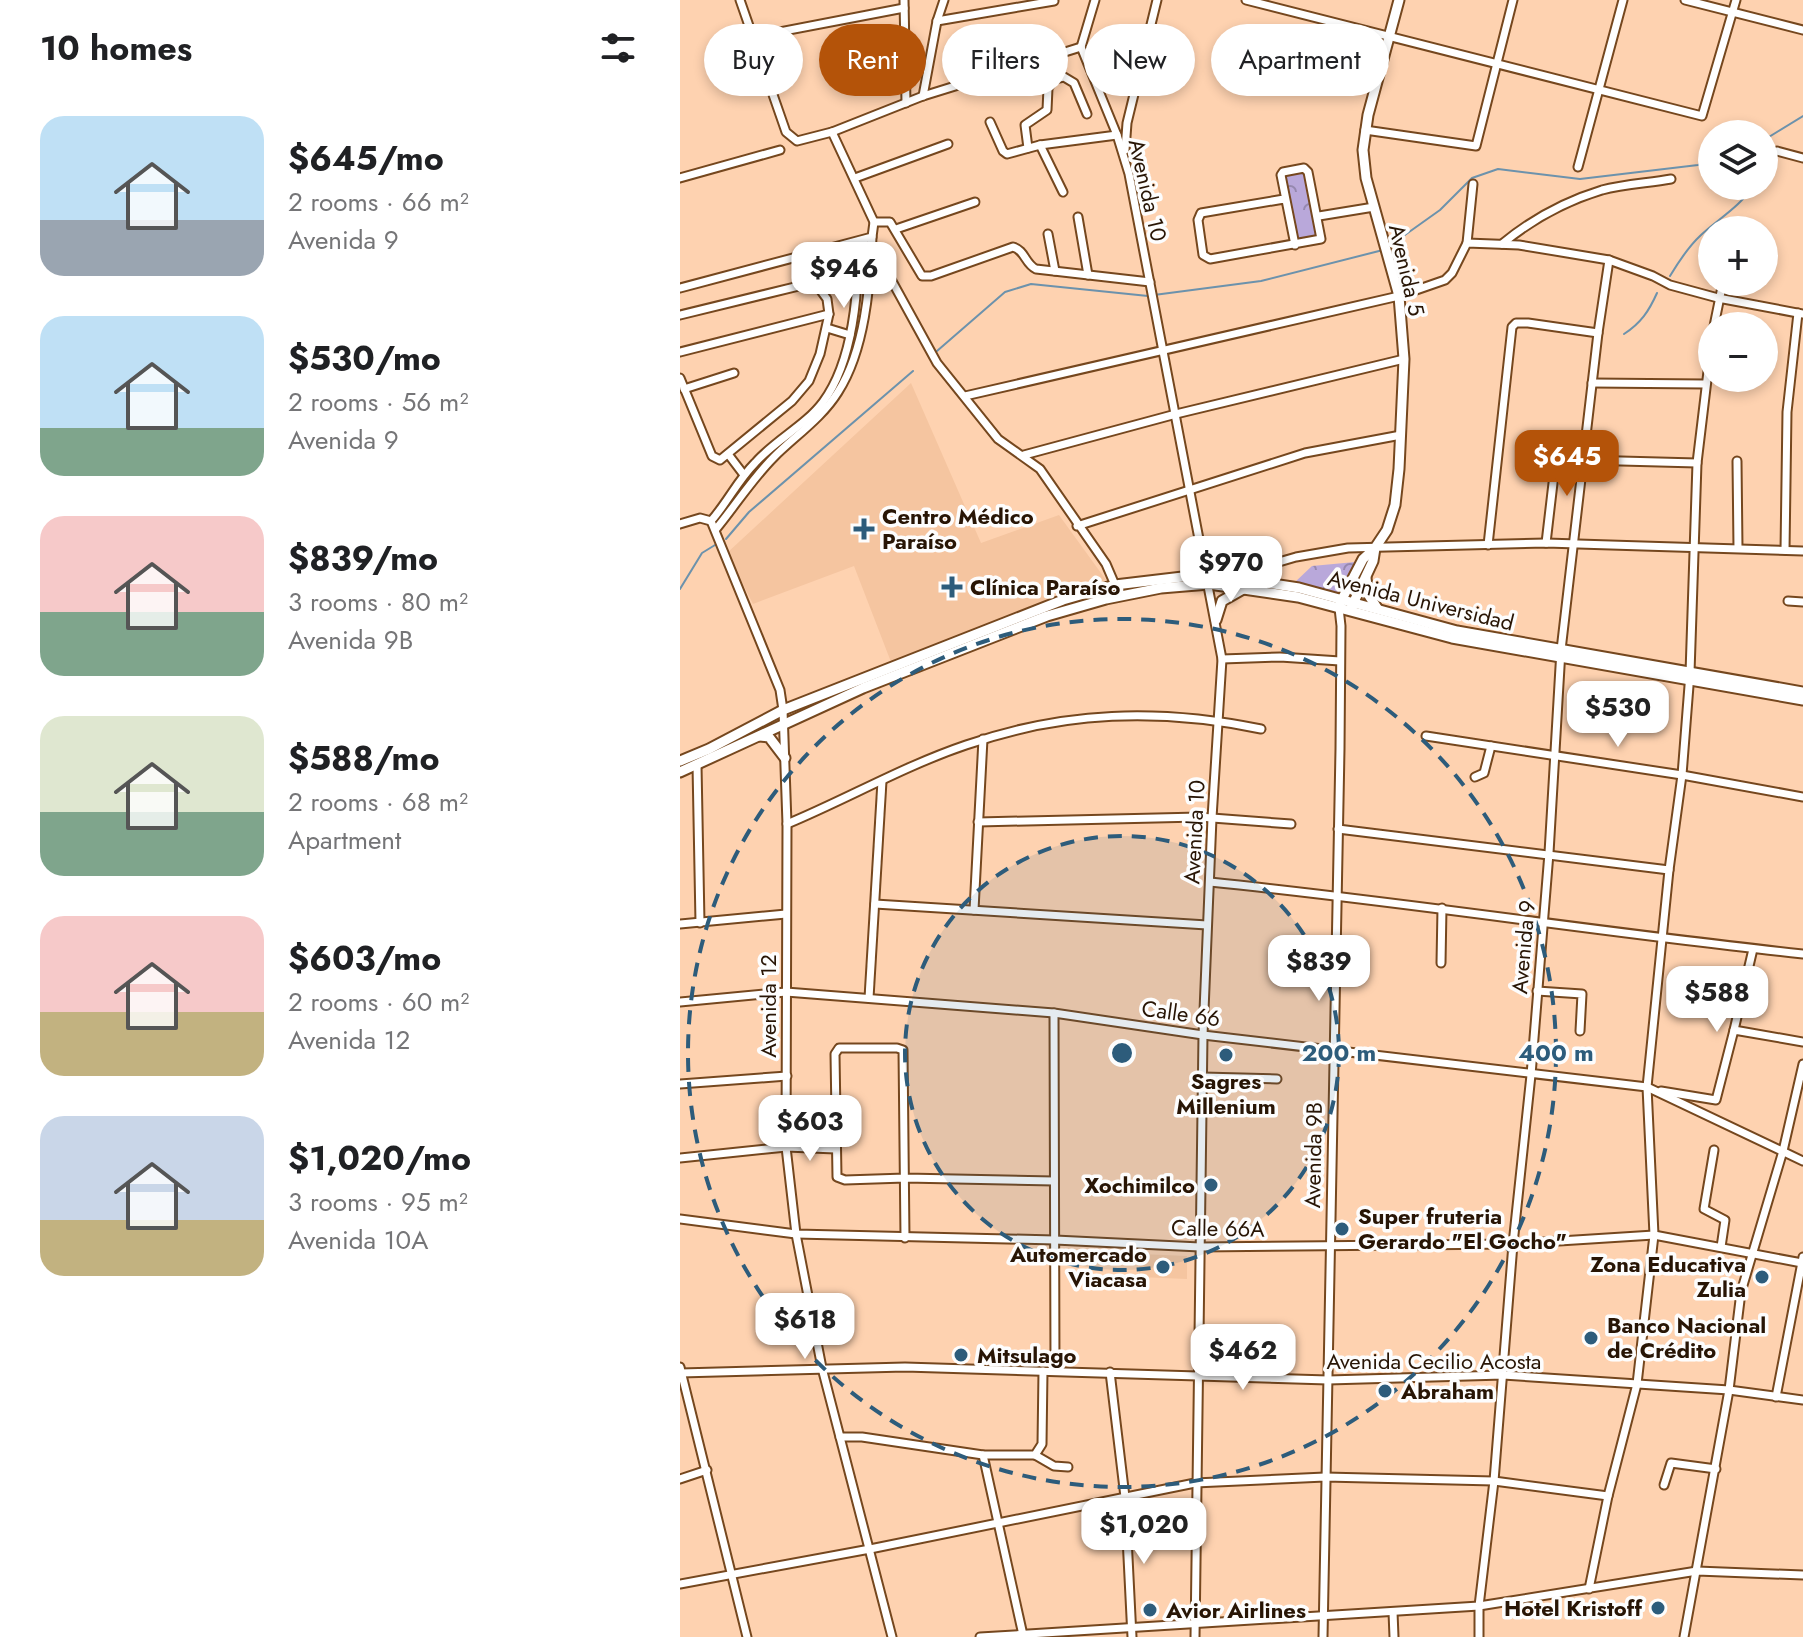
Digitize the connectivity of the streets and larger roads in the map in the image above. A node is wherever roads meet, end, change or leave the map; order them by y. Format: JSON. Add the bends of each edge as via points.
{"nodes":[{"id":1,"x":740,"y":0,"type":"edge"},
{"id":2,"x":944,"y":0,"type":"edge"},
{"id":3,"x":1095,"y":0,"type":"edge"},
{"id":4,"x":1157,"y":0,"type":"edge"},
{"id":5,"x":1246,"y":0,"type":"edge"},
{"id":6,"x":1289,"y":0,"type":"edge"},
{"id":7,"x":1399,"y":0,"type":"edge"},
{"id":8,"x":1513,"y":0,"type":"edge"},
{"id":9,"x":1623,"y":0,"type":"edge"},
{"id":10,"x":1685,"y":0,"type":"edge"},
{"id":11,"x":1736,"y":0,"type":"edge"},
{"id":12,"x":1054,"y":1,"type":"edge"},
{"id":13,"x":904,"y":4,"type":"edge"},
{"id":14,"x":1286,"y":10,"type":"junction"},
{"id":15,"x":1732,"y":12,"type":"junction"},
{"id":16,"x":937,"y":21,"type":"junction"},
{"id":17,"x":748,"y":24,"type":"edge"},
{"id":18,"x":1339,"y":24,"type":"edge"},
{"id":19,"x":803,"y":26,"type":"edge"},
{"id":20,"x":1803,"y":30,"type":"edge"},
{"id":21,"x":1389,"y":37,"type":"joint"},
{"id":22,"x":1081,"y":47,"type":"junction"},
{"id":23,"x":1497,"y":64,"type":"junction"},
{"id":24,"x":926,"y":80,"type":"edge"},
{"id":25,"x":1599,"y":90,"type":"junction"},
{"id":26,"x":926,"y":95,"type":"edge"},
{"id":27,"x":773,"y":96,"type":"edge"},
{"id":28,"x":923,"y":96,"type":"edge"},
{"id":29,"x":1374,"y":96,"type":"edge"},
{"id":30,"x":906,"y":103,"type":"junction"},
{"id":31,"x":1087,"y":114,"type":"dead end"},
{"id":32,"x":990,"y":122,"type":"dead end"},
{"id":33,"x":1127,"y":123,"type":"junction"},
{"id":34,"x":1113,"y":124,"type":"junction"},
{"id":35,"x":1365,"y":130,"type":"junction"},
{"id":36,"x":832,"y":132,"type":"junction"},
{"id":37,"x":1117,"y":135,"type":"junction"},
{"id":38,"x":948,"y":144,"type":"dead end"},
{"id":39,"x":1040,"y":145,"type":"junction"},
{"id":40,"x":1028,"y":148,"type":"junction"},
{"id":41,"x":780,"y":150,"type":"dead end"},
{"id":42,"x":1778,"y":151,"type":"edge"},
{"id":43,"x":1125,"y":156,"type":"junction"},
{"id":44,"x":1803,"y":158,"type":"edge"},
{"id":45,"x":1578,"y":167,"type":"dead end"},
{"id":46,"x":680,"y":178,"type":"edge"},
{"id":47,"x":855,"y":178,"type":"junction"},
{"id":48,"x":1671,"y":179,"type":"dead end"},
{"id":49,"x":1473,"y":184,"type":"dead end"},
{"id":50,"x":1063,"y":192,"type":"dead end"},
{"id":51,"x":1284,"y":199,"type":"junction"},
{"id":52,"x":975,"y":202,"type":"dead end"},
{"id":53,"x":1374,"y":207,"type":"junction"},
{"id":54,"x":1319,"y":216,"type":"junction"},
{"id":55,"x":1078,"y":217,"type":"dead end"},
{"id":56,"x":874,"y":222,"type":"junction"},
{"id":57,"x":896,"y":229,"type":"junction"},
{"id":58,"x":1048,"y":234,"type":"dead end"},
{"id":59,"x":872,"y":240,"type":"junction"},
{"id":60,"x":855,"y":243,"type":"junction"},
{"id":61,"x":1467,"y":243,"type":"junction"},
{"id":62,"x":1502,"y":244,"type":"junction"},
{"id":63,"x":1295,"y":245,"type":"junction"},
{"id":64,"x":1609,"y":260,"type":"junction"},
{"id":65,"x":1055,"y":271,"type":"junction"},
{"id":66,"x":1088,"y":275,"type":"junction"},
{"id":67,"x":1150,"y":282,"type":"junction"},
{"id":68,"x":680,"y":288,"type":"edge"},
{"id":69,"x":1399,"y":296,"type":"junction"},
{"id":70,"x":1718,"y":298,"type":"junction"},
{"id":71,"x":1716,"y":312,"type":"edge"},
{"id":72,"x":829,"y":314,"type":"junction"},
{"id":73,"x":1800,"y":314,"type":"edge"},
{"id":74,"x":680,"y":315,"type":"edge"},
{"id":75,"x":827,"y":328,"type":"junction"},
{"id":76,"x":1598,"y":333,"type":"junction"},
{"id":77,"x":850,"y":335,"type":"junction"},
{"id":78,"x":1164,"y":351,"type":"junction"},
{"id":79,"x":680,"y":352,"type":"edge"},
{"id":80,"x":1404,"y":359,"type":"junction"},
{"id":81,"x":734,"y":373,"type":"dead end"},
{"id":82,"x":680,"y":378,"type":"edge"},
{"id":83,"x":1592,"y":383,"type":"junction"},
{"id":84,"x":1698,"y":384,"type":"edge"},
{"id":85,"x":684,"y":389,"type":"junction"},
{"id":86,"x":1704,"y":392,"type":"edge"},
{"id":87,"x":965,"y":396,"type":"junction"},
{"id":88,"x":1176,"y":414,"type":"junction"},
{"id":89,"x":1401,"y":435,"type":"junction"},
{"id":90,"x":1557,"y":449,"type":"dead end"},
{"id":91,"x":728,"y":454,"type":"junction"},
{"id":92,"x":1024,"y":455,"type":"junction"},
{"id":93,"x":1583,"y":460,"type":"junction"},
{"id":94,"x":1737,"y":461,"type":"dead end"},
{"id":95,"x":1697,"y":463,"type":"junction"},
{"id":96,"x":744,"y":475,"type":"junction"},
{"id":97,"x":1192,"y":490,"type":"junction"},
{"id":98,"x":711,"y":521,"type":"junction"},
{"id":99,"x":680,"y":524,"type":"edge"},
{"id":100,"x":1077,"y":526,"type":"junction"},
{"id":101,"x":716,"y":529,"type":"junction"},
{"id":102,"x":1546,"y":543,"type":"junction"},
{"id":103,"x":1573,"y":543,"type":"junction"},
{"id":104,"x":1488,"y":545,"type":"junction"},
{"id":105,"x":1694,"y":547,"type":"junction"},
{"id":106,"x":1375,"y":548,"type":"junction"},
{"id":107,"x":1738,"y":548,"type":"junction"},
{"id":108,"x":1785,"y":550,"type":"junction"},
{"id":109,"x":1803,"y":551,"type":"edge"},
{"id":110,"x":1231,"y":576,"type":"junction"},
{"id":111,"x":1366,"y":578,"type":"junction"},
{"id":112,"x":1208,"y":579,"type":"junction"},
{"id":113,"x":1115,"y":585,"type":"junction"},
{"id":114,"x":1245,"y":589,"type":"junction"},
{"id":115,"x":1788,"y":601,"type":"dead end"},
{"id":116,"x":1803,"y":602,"type":"edge"},
{"id":117,"x":1346,"y":605,"type":"junction"},
{"id":118,"x":1380,"y":610,"type":"junction"},
{"id":119,"x":1216,"y":620,"type":"junction"},
{"id":120,"x":1561,"y":655,"type":"junction"},
{"id":121,"x":1222,"y":659,"type":"junction"},
{"id":122,"x":1340,"y":661,"type":"junction"},
{"id":123,"x":1689,"y":677,"type":"junction"},
{"id":124,"x":1803,"y":692,"type":"edge"},
{"id":125,"x":1803,"y":700,"type":"edge"},
{"id":126,"x":783,"y":710,"type":"junction"},
{"id":127,"x":1219,"y":721,"type":"junction"},
{"id":128,"x":784,"y":723,"type":"junction"},
{"id":129,"x":1261,"y":729,"type":"dead end"},
{"id":130,"x":757,"y":736,"type":"junction"},
{"id":131,"x":1426,"y":736,"type":"dead end"},
{"id":132,"x":983,"y":739,"type":"junction"},
{"id":133,"x":1491,"y":746,"type":"junction"},
{"id":134,"x":1554,"y":755,"type":"junction"},
{"id":135,"x":785,"y":758,"type":"junction"},
{"id":136,"x":680,"y":761,"type":"edge"},
{"id":137,"x":697,"y":765,"type":"junction"},
{"id":138,"x":680,"y":772,"type":"edge"},
{"id":139,"x":1682,"y":775,"type":"junction"},
{"id":140,"x":1475,"y":777,"type":"dead end"},
{"id":141,"x":882,"y":781,"type":"junction"},
{"id":142,"x":1803,"y":797,"type":"edge"},
{"id":143,"x":1212,"y":818,"type":"junction"},
{"id":144,"x":978,"y":822,"type":"junction"},
{"id":145,"x":787,"y":824,"type":"junction"},
{"id":146,"x":1291,"y":824,"type":"dead end"},
{"id":147,"x":1338,"y":829,"type":"junction"},
{"id":148,"x":1549,"y":853,"type":"junction"},
{"id":149,"x":1669,"y":870,"type":"junction"},
{"id":150,"x":1210,"y":882,"type":"junction"},
{"id":151,"x":1337,"y":895,"type":"junction"},
{"id":152,"x":875,"y":904,"type":"junction"},
{"id":153,"x":1442,"y":908,"type":"junction"},
{"id":154,"x":974,"y":910,"type":"junction"},
{"id":155,"x":786,"y":914,"type":"junction"},
{"id":156,"x":1543,"y":920,"type":"junction"},
{"id":157,"x":700,"y":923,"type":"junction"},
{"id":158,"x":680,"y":924,"type":"edge"},
{"id":159,"x":1207,"y":925,"type":"junction"},
{"id":160,"x":1662,"y":939,"type":"junction"},
{"id":161,"x":1753,"y":949,"type":"junction"},
{"id":162,"x":1803,"y":954,"type":"edge"},
{"id":163,"x":1441,"y":963,"type":"dead end"},
{"id":164,"x":1537,"y":991,"type":"junction"},
{"id":165,"x":786,"y":992,"type":"junction"},
{"id":166,"x":869,"y":998,"type":"junction"},
{"id":167,"x":680,"y":1002,"type":"edge"},
{"id":168,"x":1054,"y":1013,"type":"junction"},
{"id":169,"x":1734,"y":1030,"type":"junction"},
{"id":170,"x":1580,"y":1031,"type":"dead end"},
{"id":171,"x":1203,"y":1035,"type":"junction"},
{"id":172,"x":1803,"y":1042,"type":"edge"},
{"id":173,"x":1333,"y":1049,"type":"junction"},
{"id":174,"x":1803,"y":1064,"type":"edge"},
{"id":175,"x":1531,"y":1075,"type":"junction"},
{"id":176,"x":787,"y":1076,"type":"junction"},
{"id":177,"x":1203,"y":1077,"type":"junction"},
{"id":178,"x":1277,"y":1079,"type":"dead end"},
{"id":179,"x":680,"y":1084,"type":"edge"},
{"id":180,"x":1649,"y":1088,"type":"junction"},
{"id":181,"x":1716,"y":1100,"type":"junction"},
{"id":182,"x":1715,"y":1119,"type":"junction"},
{"id":183,"x":786,"y":1147,"type":"junction"},
{"id":184,"x":836,"y":1149,"type":"junction"},
{"id":185,"x":1714,"y":1150,"type":"dead end"},
{"id":186,"x":1783,"y":1151,"type":"junction"},
{"id":187,"x":680,"y":1158,"type":"edge"},
{"id":188,"x":1803,"y":1161,"type":"edge"},
{"id":189,"x":905,"y":1178,"type":"junction"},
{"id":190,"x":1054,"y":1181,"type":"junction"},
{"id":191,"x":680,"y":1219,"type":"edge"},
{"id":192,"x":796,"y":1234,"type":"junction"},
{"id":193,"x":1654,"y":1235,"type":"junction"},
{"id":194,"x":905,"y":1238,"type":"junction"},
{"id":195,"x":1055,"y":1240,"type":"junction"},
{"id":196,"x":1513,"y":1244,"type":"junction"},
{"id":197,"x":1200,"y":1247,"type":"junction"},
{"id":198,"x":1330,"y":1247,"type":"junction"},
{"id":199,"x":1721,"y":1247,"type":"junction"},
{"id":200,"x":1751,"y":1252,"type":"junction"},
{"id":201,"x":1802,"y":1260,"type":"edge"},
{"id":202,"x":1801,"y":1277,"type":"edge"},
{"id":203,"x":822,"y":1368,"type":"junction"},
{"id":204,"x":1055,"y":1370,"type":"junction"},
{"id":205,"x":680,"y":1371,"type":"edge"},
{"id":206,"x":1043,"y":1371,"type":"junction"},
{"id":207,"x":1110,"y":1372,"type":"junction"},
{"id":208,"x":1197,"y":1375,"type":"junction"},
{"id":209,"x":1503,"y":1375,"type":"junction"},
{"id":210,"x":1328,"y":1380,"type":"junction"},
{"id":211,"x":1637,"y":1384,"type":"junction"},
{"id":212,"x":1729,"y":1390,"type":"junction"},
{"id":213,"x":1776,"y":1397,"type":"junction"},
{"id":214,"x":1803,"y":1400,"type":"edge"},
{"id":215,"x":840,"y":1437,"type":"junction"},
{"id":216,"x":983,"y":1455,"type":"junction"},
{"id":217,"x":1035,"y":1455,"type":"junction"},
{"id":218,"x":1068,"y":1467,"type":"dead end"},
{"id":219,"x":1716,"y":1469,"type":"junction"},
{"id":220,"x":707,"y":1470,"type":"junction"},
{"id":221,"x":1325,"y":1477,"type":"junction"},
{"id":222,"x":680,"y":1479,"type":"edge"},
{"id":223,"x":1494,"y":1481,"type":"junction"},
{"id":224,"x":1195,"y":1483,"type":"junction"},
{"id":225,"x":1664,"y":1485,"type":"dead end"},
{"id":226,"x":1608,"y":1496,"type":"junction"},
{"id":227,"x":1125,"y":1497,"type":"junction"},
{"id":228,"x":998,"y":1523,"type":"junction"},
{"id":229,"x":870,"y":1549,"type":"junction"},
{"id":230,"x":1697,"y":1571,"type":"junction"},
{"id":231,"x":680,"y":1574,"type":"edge"},
{"id":232,"x":1803,"y":1575,"type":"edge"},
{"id":233,"x":732,"y":1576,"type":"junction"},
{"id":234,"x":681,"y":1584,"type":"edge"},
{"id":235,"x":1589,"y":1589,"type":"junction"},
{"id":236,"x":1479,"y":1606,"type":"junction"},
{"id":237,"x":1393,"y":1612,"type":"junction"},
{"id":238,"x":1322,"y":1616,"type":"junction"},
{"id":239,"x":1194,"y":1625,"type":"junction"},
{"id":240,"x":1130,"y":1628,"type":"junction"},
{"id":241,"x":1023,"y":1635,"type":"edge"},
{"id":242,"x":747,"y":1637,"type":"edge"},
{"id":243,"x":892,"y":1637,"type":"edge"},
{"id":244,"x":980,"y":1637,"type":"edge"},
{"id":245,"x":1132,"y":1637,"type":"edge"},
{"id":246,"x":1195,"y":1637,"type":"edge"},
{"id":247,"x":1323,"y":1637,"type":"edge"},
{"id":248,"x":1394,"y":1637,"type":"edge"},
{"id":249,"x":1479,"y":1637,"type":"edge"},
{"id":250,"x":1684,"y":1637,"type":"edge"}],
"edges":[{"from":1,"to":17,"type":"street"},
{"from":2,"to":16,"type":"street"},
{"from":3,"to":22,"type":"street"},
{"from":4,"to":33,"type":"street"},
{"from":5,"to":14,"type":"street"},
{"from":6,"to":14,"type":"street"},
{"from":7,"to":21,"type":"street","name":"Avenida 5"},
{"from":8,"to":23,"type":"street"},
{"from":9,"to":25,"type":"street"},
{"from":10,"to":15,"type":"street"},
{"from":11,"to":15,"type":"street"},
{"from":12,"to":16,"type":"street"},
{"from":13,"to":19,"type":"street"},
{"from":13,"to":30,"type":"street"},
{"from":14,"to":18,"type":"street"},
{"from":15,"to":20,"type":"street"},
{"from":15,"to":25,"type":"street","via":[[1702,116]]},
{"from":16,"to":24,"type":"street"},
{"from":21,"to":23,"type":"street"},
{"from":22,"to":26,"type":"street"},
{"from":22,"to":34,"type":"street","name":"Avenida 10"},
{"from":23,"to":25,"type":"street"},
{"from":23,"to":35,"type":"street","via":[[1476,146]]},
{"from":25,"to":45,"type":"street"},
{"from":27,"to":36,"type":"street","via":[[786,132],[797,141]]},
{"from":28,"to":30,"type":"street"},
{"from":29,"to":35,"type":"street","name":"Avenida 5"},
{"from":30,"to":36,"type":"street"},
{"from":31,"to":40,"type":"street","via":[[1071,80],[1054,79],[1047,110],[1025,125]]},
{"from":32,"to":40,"type":"street","via":[[1006,154]]},
{"from":33,"to":34,"type":"street"},
{"from":33,"to":43,"type":"street"},
{"from":34,"to":37,"type":"street","name":"Avenida 10"},
{"from":35,"to":53,"type":"street","name":"Avenida 5","via":[[1364,165]]},
{"from":36,"to":47,"type":"street"},
{"from":37,"to":39,"type":"street"},
{"from":37,"to":43,"type":"street","name":"Avenida 10"},
{"from":38,"to":47,"type":"street"},
{"from":39,"to":40,"type":"street"},
{"from":39,"to":50,"type":"street"},
{"from":41,"to":46,"type":"street"},
{"from":42,"to":44,"type":"street"},
{"from":43,"to":67,"type":"street","name":"Avenida 10"},
{"from":47,"to":56,"type":"street"},
{"from":48,"to":62,"type":"street","via":[[1605,189],[1536,220]]},
{"from":49,"to":61,"type":"street"},
{"from":51,"to":54,"type":"street","via":[[1281,173],[1306,169]]},
{"from":51,"to":63,"type":"street"},
{"from":51,"to":63,"type":"street","via":[[1201,213],[1203,255],[1207,259]]},
{"from":52,"to":57,"type":"street"},
{"from":53,"to":54,"type":"street"},
{"from":53,"to":69,"type":"street","name":"Avenida 5"},
{"from":54,"to":63,"type":"street","via":[[1321,239]]},
{"from":55,"to":66,"type":"street"},
{"from":56,"to":57,"type":"street","via":[[887,220]]},
{"from":56,"to":59,"type":"street"},
{"from":57,"to":65,"type":"street","via":[[922,276],[1013,247],[1033,267]]},
{"from":58,"to":65,"type":"street"},
{"from":59,"to":60,"type":"street"},
{"from":59,"to":87,"type":"street","via":[[937,363]]},
{"from":59,"to":101,"type":"street","via":[[868,301],[838,393],[765,466]]},
{"from":60,"to":68,"type":"street"},
{"from":60,"to":77,"type":"street","via":[[858,282]]},
{"from":61,"to":62,"type":"street"},
{"from":61,"to":69,"type":"street","via":[[1445,280]]},
{"from":62,"to":64,"type":"street"},
{"from":64,"to":70,"type":"street"},
{"from":64,"to":76,"type":"street","name":"Avenida 9"},
{"from":65,"to":66,"type":"street"},
{"from":66,"to":67,"type":"street"},
{"from":67,"to":78,"type":"street","name":"Avenida 10"},
{"from":69,"to":78,"type":"street"},
{"from":69,"to":80,"type":"street","name":"Avenida 5"},
{"from":70,"to":71,"type":"street"},
{"from":70,"to":73,"type":"street"},
{"from":72,"to":74,"type":"street","via":[[819,288],[803,285]]},
{"from":72,"to":75,"type":"street"},
{"from":72,"to":79,"type":"street"},
{"from":73,"to":108,"type":"street","via":[[1787,412]]},
{"from":75,"to":77,"type":"street"},
{"from":75,"to":91,"type":"street","via":[[815,370],[801,391]]},
{"from":76,"to":83,"type":"street","name":"Avenida 9"},
{"from":76,"to":104,"type":"street","via":[[1528,323],[1512,327]]},
{"from":77,"to":96,"type":"street","via":[[824,401]]},
{"from":78,"to":87,"type":"street"},
{"from":78,"to":88,"type":"street","name":"Avenida 10"},
{"from":80,"to":88,"type":"street"},
{"from":80,"to":89,"type":"street","name":"Avenida 5"},
{"from":81,"to":85,"type":"street"},
{"from":82,"to":85,"type":"street"},
{"from":83,"to":84,"type":"street"},
{"from":83,"to":93,"type":"street","name":"Avenida 9"},
{"from":85,"to":91,"type":"street","via":[[714,459]]},
{"from":86,"to":95,"type":"street"},
{"from":87,"to":92,"type":"street","via":[[998,439]]},
{"from":88,"to":92,"type":"street"},
{"from":88,"to":97,"type":"street","name":"Avenida 10"},
{"from":89,"to":97,"type":"street","via":[[1305,453]]},
{"from":89,"to":106,"type":"street","name":"Avenida 5","via":[[1395,505]]},
{"from":90,"to":102,"type":"street"},
{"from":91,"to":96,"type":"street"},
{"from":92,"to":100,"type":"street","via":[[1040,469]]},
{"from":93,"to":95,"type":"street"},
{"from":93,"to":103,"type":"street","name":"Avenida 9"},
{"from":94,"to":107,"type":"street"},
{"from":95,"to":105,"type":"street"},
{"from":96,"to":98,"type":"street"},
{"from":97,"to":100,"type":"street"},
{"from":97,"to":112,"type":"street","name":"Avenida 10"},
{"from":98,"to":99,"type":"street","via":[[700,518]]},
{"from":98,"to":101,"type":"street","name":"Avenida 12"},
{"from":100,"to":113,"type":"street"},
{"from":101,"to":126,"type":"street","name":"Avenida 12","via":[[780,690]]},
{"from":102,"to":103,"type":"street"},
{"from":102,"to":104,"type":"street"},
{"from":103,"to":105,"type":"street"},
{"from":103,"to":120,"type":"street","name":"Avenida 9"},
{"from":104,"to":106,"type":"street"},
{"from":105,"to":107,"type":"street"},
{"from":105,"to":123,"type":"street"},
{"from":106,"to":110,"type":"street","via":[[1296,557]]},
{"from":106,"to":111,"type":"street","name":"Avenida 5"},
{"from":106,"to":117,"type":"street","name":"Avenida 5","via":[[1363,559]]},
{"from":107,"to":108,"type":"street"},
{"from":108,"to":109,"type":"street"},
{"from":110,"to":112,"type":"street","name":"Avenida Universidad"},
{"from":110,"to":117,"type":"street","name":"Avenida Universidad"},
{"from":111,"to":117,"type":"street","name":"Avenida 5"},
{"from":111,"to":118,"type":"street","via":[[1368,594]]},
{"from":112,"to":113,"type":"street","name":"Avenida Universidad"},
{"from":112,"to":114,"type":"street","name":"Avenida Universidad"},
{"from":112,"to":119,"type":"street","name":"Avenida 10"},
{"from":112,"to":128,"type":"street","name":"Avenida Universidad","via":[[1047,616]]},
{"from":113,"to":126,"type":"street","name":"Avenida Universidad","via":[[1063,600]]},
{"from":114,"to":117,"type":"street","name":"Avenida Universidad"},
{"from":114,"to":119,"type":"street","via":[[1222,601]]},
{"from":115,"to":116,"type":"street"},
{"from":117,"to":118,"type":"street","name":"Avenida Universidad"},
{"from":117,"to":120,"type":"street","name":"Avenida Universidad","via":[[1452,638]]},
{"from":117,"to":122,"type":"street","name":"Avenida 9B"},
{"from":118,"to":120,"type":"street","name":"Avenida Universidad"},
{"from":119,"to":121,"type":"street","name":"Avenida 10"},
{"from":120,"to":123,"type":"street","name":"Avenida Universidad"},
{"from":120,"to":134,"type":"street","name":"Avenida 9"},
{"from":121,"to":122,"type":"street"},
{"from":121,"to":127,"type":"street","name":"Avenida 10"},
{"from":122,"to":147,"type":"street","name":"Avenida 9B"},
{"from":123,"to":124,"type":"street","name":"Avenida Universidad"},
{"from":123,"to":125,"type":"street","name":"Avenida Universidad"},
{"from":123,"to":139,"type":"street"},
{"from":126,"to":128,"type":"street","name":"Avenida 12"},
{"from":126,"to":136,"type":"street","name":"Avenida Universidad"},
{"from":127,"to":129,"type":"street"},
{"from":127,"to":132,"type":"street","via":[[1127,714],[1016,729]]},
{"from":127,"to":143,"type":"street","name":"Avenida 10"},
{"from":128,"to":130,"type":"street","name":"Avenida Universidad"},
{"from":128,"to":135,"type":"street","name":"Avenida 12"},
{"from":130,"to":135,"type":"street","via":[[769,737]]},
{"from":130,"to":137,"type":"street","name":"Avenida Universidad"},
{"from":131,"to":133,"type":"street"},
{"from":132,"to":141,"type":"street"},
{"from":132,"to":144,"type":"street"},
{"from":133,"to":134,"type":"street"},
{"from":133,"to":140,"type":"street","via":[[1484,773]]},
{"from":134,"to":139,"type":"street"},
{"from":134,"to":148,"type":"street","name":"Avenida 9"},
{"from":135,"to":145,"type":"street","name":"Avenida 12"},
{"from":137,"to":138,"type":"street","name":"Avenida Universidad"},
{"from":137,"to":157,"type":"street"},
{"from":139,"to":142,"type":"street"},
{"from":139,"to":149,"type":"street"},
{"from":141,"to":145,"type":"street"},
{"from":141,"to":152,"type":"street"},
{"from":143,"to":144,"type":"street"},
{"from":143,"to":146,"type":"street"},
{"from":143,"to":150,"type":"street","name":"Avenida 10"},
{"from":144,"to":154,"type":"street"},
{"from":145,"to":155,"type":"street","name":"Avenida 12"},
{"from":147,"to":148,"type":"street"},
{"from":147,"to":151,"type":"street","name":"Avenida 9B"},
{"from":148,"to":149,"type":"street"},
{"from":148,"to":156,"type":"street","name":"Avenida 9"},
{"from":149,"to":160,"type":"street"},
{"from":150,"to":151,"type":"street"},
{"from":150,"to":159,"type":"street","name":"Avenida 10"},
{"from":151,"to":153,"type":"street"},
{"from":151,"to":173,"type":"street","name":"Avenida 9B"},
{"from":152,"to":154,"type":"street"},
{"from":152,"to":166,"type":"street"},
{"from":153,"to":156,"type":"street"},
{"from":153,"to":163,"type":"street"},
{"from":154,"to":159,"type":"street"},
{"from":155,"to":157,"type":"street"},
{"from":155,"to":165,"type":"street","name":"Avenida 12"},
{"from":156,"to":160,"type":"street"},
{"from":156,"to":164,"type":"street","name":"Avenida 9"},
{"from":157,"to":158,"type":"street"},
{"from":159,"to":171,"type":"street","name":"Avenida 10"},
{"from":160,"to":161,"type":"street"},
{"from":160,"to":180,"type":"street"},
{"from":161,"to":162,"type":"street"},
{"from":161,"to":169,"type":"street"},
{"from":164,"to":170,"type":"street","via":[[1582,994]]},
{"from":164,"to":175,"type":"street","name":"Avenida 9"},
{"from":165,"to":166,"type":"street","name":"Calle 66"},
{"from":165,"to":167,"type":"street","name":"Calle 66"},
{"from":165,"to":176,"type":"street","name":"Avenida 12"},
{"from":166,"to":168,"type":"street","name":"Calle 66"},
{"from":168,"to":171,"type":"street","name":"Calle 66"},
{"from":168,"to":190,"type":"street"},
{"from":169,"to":172,"type":"street"},
{"from":169,"to":181,"type":"street"},
{"from":171,"to":173,"type":"street","name":"Calle 66"},
{"from":171,"to":177,"type":"street","name":"Avenida 10"},
{"from":173,"to":175,"type":"street","name":"Calle 66"},
{"from":173,"to":198,"type":"street","name":"Avenida 9B"},
{"from":174,"to":186,"type":"street"},
{"from":175,"to":180,"type":"street","name":"Calle 66"},
{"from":175,"to":196,"type":"street","name":"Avenida 9"},
{"from":176,"to":179,"type":"street"},
{"from":176,"to":183,"type":"street","name":"Avenida 12"},
{"from":177,"to":178,"type":"street"},
{"from":177,"to":197,"type":"street","name":"Avenida 10"},
{"from":180,"to":181,"type":"street"},
{"from":180,"to":182,"type":"street","name":"Calle 66"},
{"from":180,"to":193,"type":"street"},
{"from":181,"to":182,"type":"street"},
{"from":182,"to":186,"type":"street","name":"Calle 66"},
{"from":183,"to":184,"type":"street"},
{"from":183,"to":187,"type":"street"},
{"from":183,"to":192,"type":"street","name":"Avenida 12"},
{"from":184,"to":189,"type":"street","via":[[837,1177]]},
{"from":184,"to":189,"type":"street","via":[[839,1048],[903,1050]]},
{"from":185,"to":199,"type":"street","via":[[1703,1203],[1706,1211],[1725,1220]]},
{"from":186,"to":188,"type":"street","name":"Calle 66"},
{"from":186,"to":200,"type":"street"},
{"from":189,"to":190,"type":"street"},
{"from":189,"to":194,"type":"street"},
{"from":190,"to":195,"type":"street"},
{"from":191,"to":192,"type":"street","name":"Calle 66A"},
{"from":192,"to":194,"type":"street","name":"Calle 66A"},
{"from":192,"to":203,"type":"street","name":"Avenida 12"},
{"from":193,"to":196,"type":"street","name":"Calle 66A"},
{"from":193,"to":199,"type":"street","name":"Calle 66A"},
{"from":193,"to":211,"type":"street"},
{"from":194,"to":195,"type":"street","name":"Calle 66A"},
{"from":195,"to":197,"type":"street","name":"Calle 66A"},
{"from":195,"to":204,"type":"street"},
{"from":196,"to":198,"type":"street","name":"Calle 66A"},
{"from":196,"to":209,"type":"street","name":"Avenida 9"},
{"from":197,"to":198,"type":"street","name":"Calle 66A"},
{"from":197,"to":208,"type":"street","name":"Avenida 10"},
{"from":198,"to":210,"type":"street","name":"Avenida 9B"},
{"from":199,"to":200,"type":"street","name":"Calle 66A"},
{"from":200,"to":201,"type":"street","name":"Calle 66A"},
{"from":200,"to":212,"type":"street"},
{"from":201,"to":202,"type":"street"},
{"from":202,"to":213,"type":"street"},
{"from":203,"to":205,"type":"street","name":"Avenida Cecilio Acosta"},
{"from":203,"to":206,"type":"street","name":"Avenida Cecilio Acosta"},
{"from":203,"to":215,"type":"street","name":"Avenida 12"},
{"from":204,"to":206,"type":"street","name":"Avenida Cecilio Acosta"},
{"from":204,"to":207,"type":"street","name":"Avenida Cecilio Acosta"},
{"from":205,"to":220,"type":"street"},
{"from":206,"to":217,"type":"street","via":[[1042,1444]]},
{"from":207,"to":208,"type":"street","name":"Avenida Cecilio Acosta"},
{"from":207,"to":227,"type":"street"},
{"from":208,"to":210,"type":"street","name":"Avenida Cecilio Acosta"},
{"from":208,"to":224,"type":"street","name":"Avenida 10"},
{"from":209,"to":210,"type":"street","name":"Avenida Cecilio Acosta"},
{"from":209,"to":211,"type":"street","name":"Avenida Cecilio Acosta"},
{"from":209,"to":223,"type":"street","name":"Avenida 9"},
{"from":210,"to":221,"type":"street","name":"Avenida 9B"},
{"from":211,"to":212,"type":"street","name":"Avenida Cecilio Acosta"},
{"from":211,"to":226,"type":"street"},
{"from":212,"to":213,"type":"street","name":"Avenida Cecilio Acosta"},
{"from":212,"to":219,"type":"street"},
{"from":213,"to":214,"type":"street","name":"Avenida Cecilio Acosta"},
{"from":215,"to":216,"type":"street"},
{"from":215,"to":229,"type":"street","name":"Avenida 12"},
{"from":216,"to":217,"type":"street"},
{"from":216,"to":228,"type":"street"},
{"from":217,"to":218,"type":"street"},
{"from":219,"to":225,"type":"street","via":[[1671,1463]]},
{"from":219,"to":230,"type":"street"},
{"from":220,"to":222,"type":"street"},
{"from":220,"to":233,"type":"street"},
{"from":221,"to":223,"type":"street"},
{"from":221,"to":224,"type":"street"},
{"from":221,"to":238,"type":"street","name":"Avenida 9B"},
{"from":223,"to":226,"type":"street"},
{"from":223,"to":236,"type":"street","name":"Avenida 9"},
{"from":224,"to":227,"type":"street"},
{"from":224,"to":239,"type":"street","name":"Avenida 10"},
{"from":226,"to":235,"type":"street"},
{"from":227,"to":228,"type":"street"},
{"from":227,"to":240,"type":"street"},
{"from":228,"to":229,"type":"street"},
{"from":228,"to":241,"type":"street"},
{"from":229,"to":233,"type":"street"},
{"from":229,"to":243,"type":"street","name":"Avenida 12"},
{"from":230,"to":232,"type":"street"},
{"from":230,"to":235,"type":"street"},
{"from":230,"to":250,"type":"street"},
{"from":231,"to":234,"type":"street"},
{"from":233,"to":234,"type":"street"},
{"from":233,"to":242,"type":"street"},
{"from":235,"to":236,"type":"street"},
{"from":236,"to":237,"type":"street"},
{"from":236,"to":249,"type":"street","name":"Avenida 9"},
{"from":237,"to":238,"type":"street"},
{"from":237,"to":248,"type":"street"},
{"from":238,"to":239,"type":"street"},
{"from":238,"to":247,"type":"street","name":"Avenida 9B"},
{"from":239,"to":240,"type":"street"},
{"from":239,"to":246,"type":"street","name":"Avenida 10"},
{"from":240,"to":241,"type":"street"},
{"from":240,"to":245,"type":"street"},
{"from":241,"to":244,"type":"street"}]}
